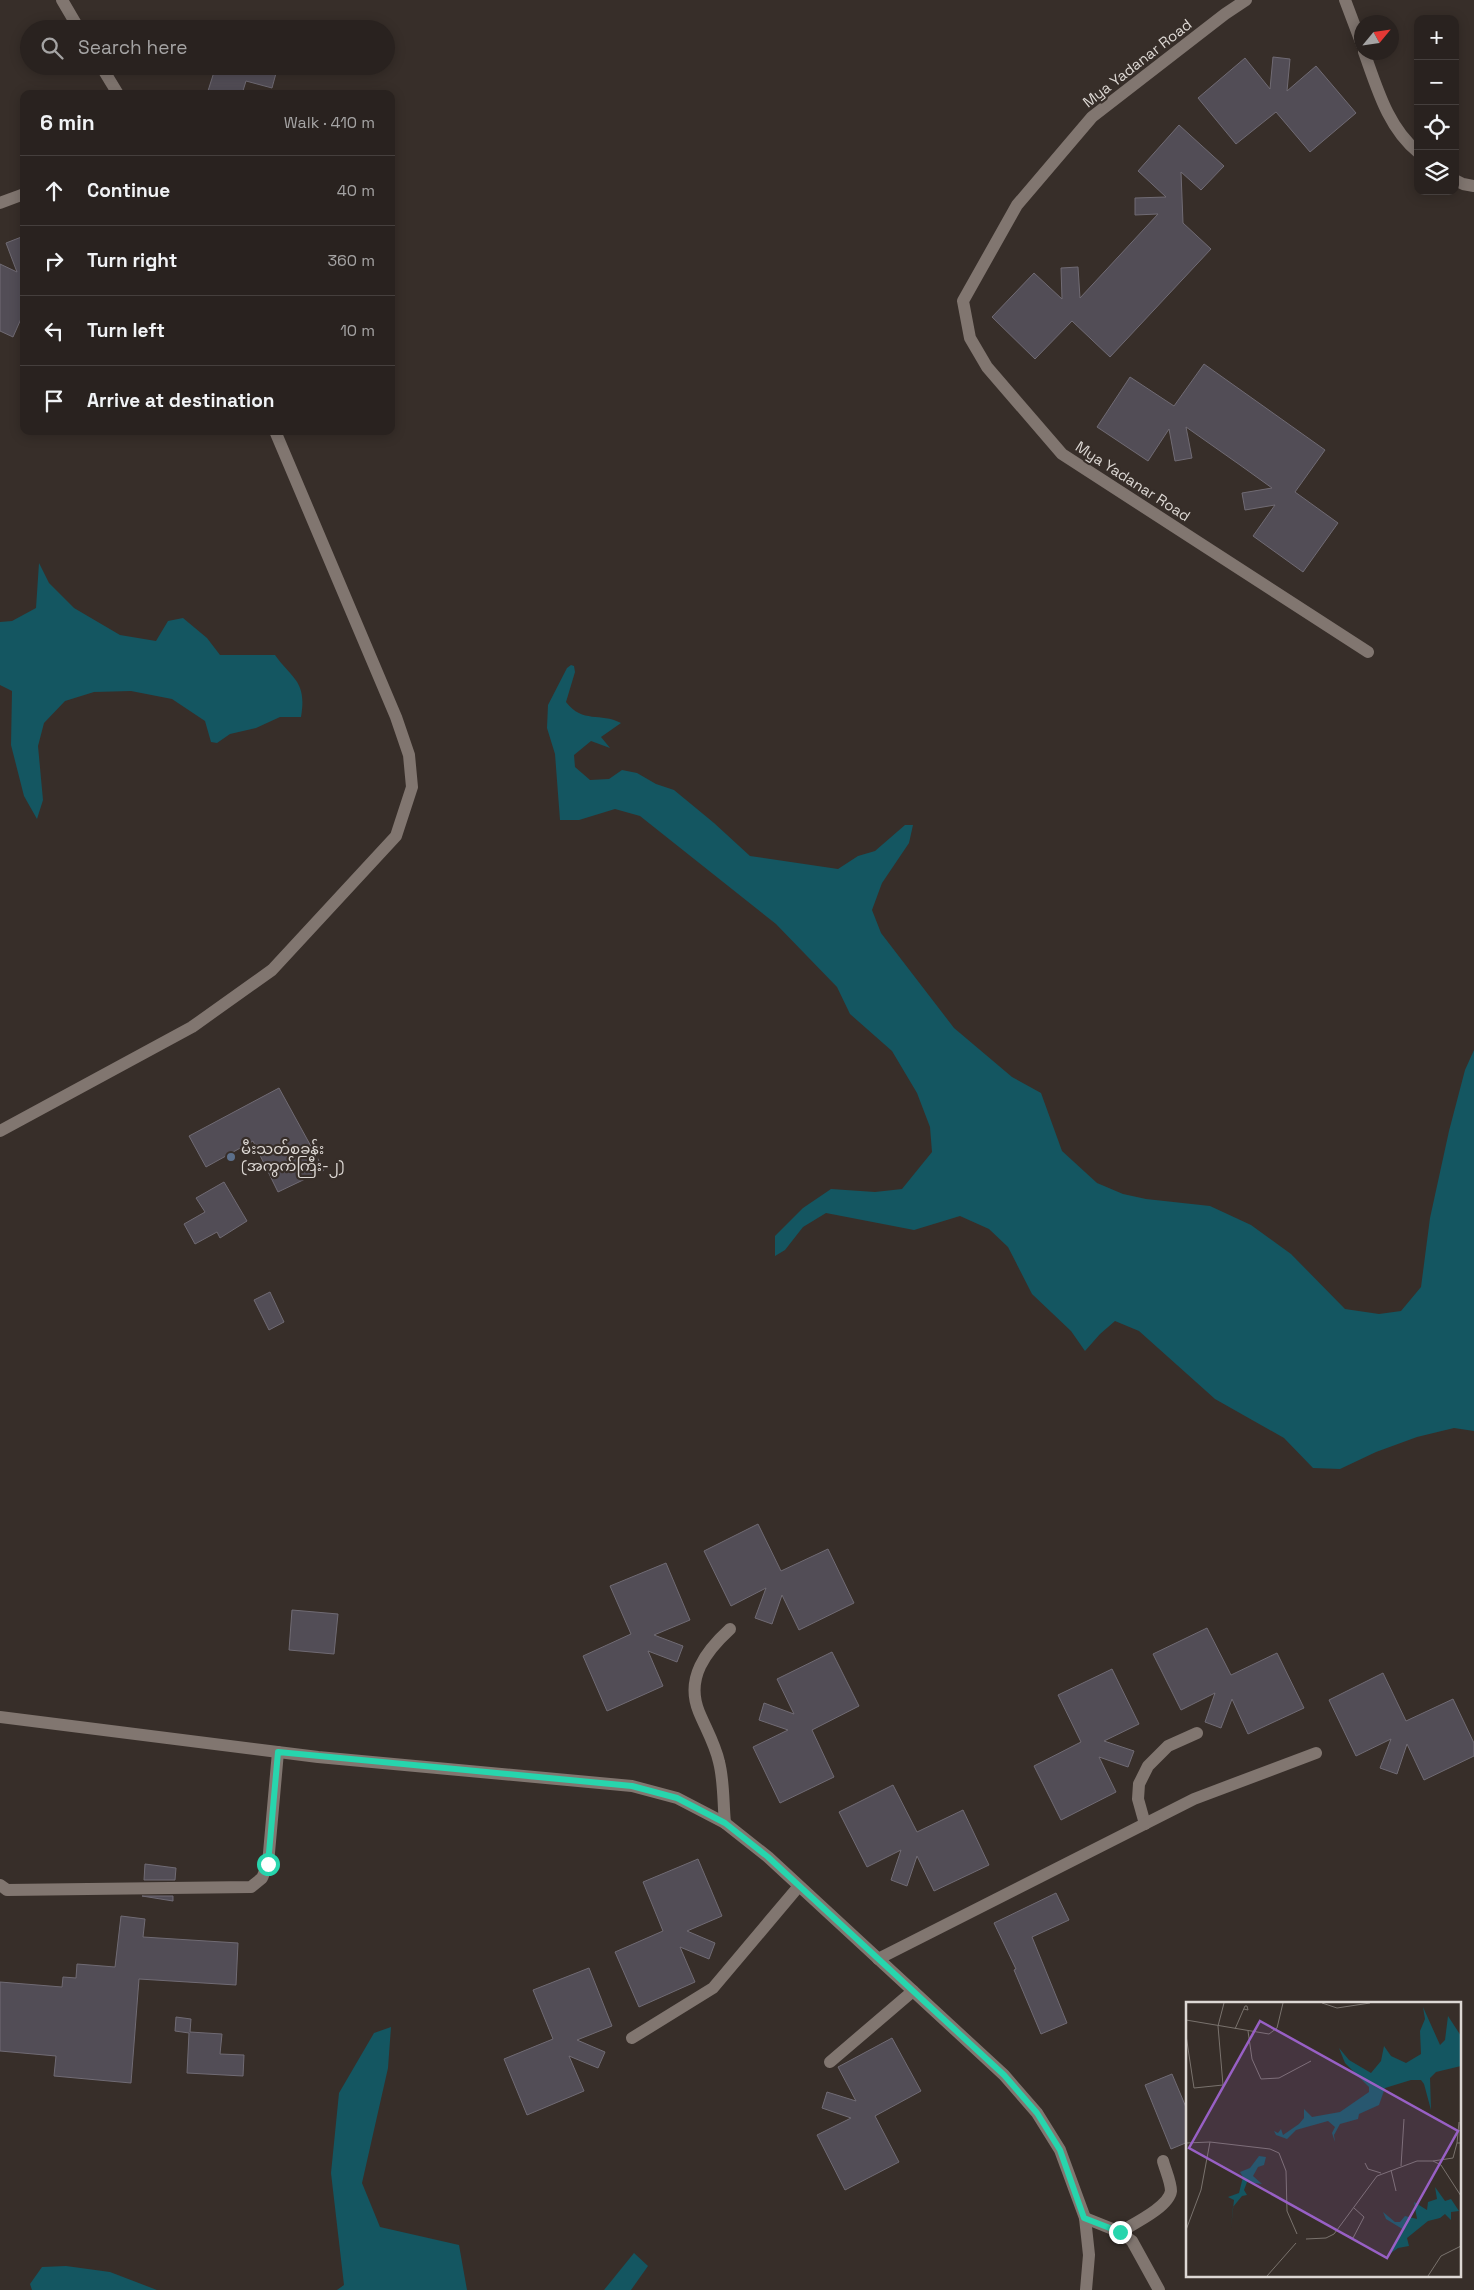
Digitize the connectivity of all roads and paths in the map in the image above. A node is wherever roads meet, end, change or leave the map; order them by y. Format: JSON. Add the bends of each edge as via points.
{"nodes":[{"id":1,"x":62,"y":0,"type":"edge"},
{"id":2,"x":1246,"y":0,"type":"edge"},
{"id":3,"x":1345,"y":0,"type":"edge"},
{"id":4,"x":74,"y":20,"type":"edge"},
{"id":5,"x":1354,"y":24,"type":"edge"},
{"id":6,"x":1367,"y":60,"type":"edge"},
{"id":7,"x":106,"y":75,"type":"edge"},
{"id":8,"x":116,"y":90,"type":"edge"},
{"id":9,"x":1416,"y":150,"type":"edge"},
{"id":10,"x":1459,"y":182,"type":"edge"},
{"id":11,"x":1474,"y":186,"type":"edge"},
{"id":12,"x":20,"y":195,"type":"edge"},
{"id":13,"x":0,"y":202,"type":"edge"},
{"id":14,"x":277,"y":435,"type":"edge"},
{"id":15,"x":1368,"y":652,"type":"dead end"},
{"id":16,"x":0,"y":1131,"type":"edge"},
{"id":17,"x":730,"y":1629,"type":"dead end"},
{"id":18,"x":1,"y":1721,"type":"edge"},
{"id":19,"x":1197,"y":1732,"type":"dead end"},
{"id":20,"x":278,"y":1752,"type":"junction"},
{"id":21,"x":1316,"y":1753,"type":"dead end"},
{"id":22,"x":725,"y":1823,"type":"junction"},
{"id":23,"x":1145,"y":1824,"type":"junction"},
{"id":24,"x":0,"y":1886,"type":"edge"},
{"id":25,"x":799,"y":1886,"type":"junction"},
{"id":26,"x":878,"y":1959,"type":"junction"},
{"id":27,"x":913,"y":1991,"type":"junction"},
{"id":28,"x":632,"y":2038,"type":"dead end"},
{"id":29,"x":830,"y":2062,"type":"dead end"},
{"id":30,"x":1163,"y":2161,"type":"dead end"},
{"id":31,"x":1084,"y":2218,"type":"junction"},
{"id":32,"x":1120,"y":2232,"type":"junction"},
{"id":33,"x":1086,"y":2290,"type":"edge"},
{"id":34,"x":1159,"y":2290,"type":"edge"}],
"edges":[{"from":1,"to":4,"type":"street"},
{"from":2,"to":15,"type":"street","name":"Mya Yadanar Road","via":[[1092,117],[1017,206],[963,301],[970,338],[987,367],[1062,454]]},
{"from":3,"to":5,"type":"street"},
{"from":6,"to":9,"type":"street","via":[[1383,105],[1406,142]]},
{"from":7,"to":8,"type":"street"},
{"from":10,"to":11,"type":"street"},
{"from":12,"to":13,"type":"street"},
{"from":14,"to":16,"type":"street","via":[[396,717],[409,755],[412,787],[396,836],[272,970],[192,1027]]},
{"from":17,"to":22,"type":"street","via":[[713,1645],[699,1666],[694,1687],[698,1710],[719,1762]]},
{"from":18,"to":20,"type":"street"},
{"from":19,"to":23,"type":"street","via":[[1168,1746],[1148,1766],[1139,1784],[1138,1799]]},
{"from":20,"to":22,"type":"street","via":[[632,1786],[677,1798]]},
{"from":20,"to":24,"type":"street","via":[[268,1864],[262,1878],[251,1886],[7,1890]]},
{"from":21,"to":23,"type":"street","via":[[1194,1800]]},
{"from":22,"to":25,"type":"street"},
{"from":23,"to":26,"type":"street"},
{"from":25,"to":26,"type":"street"},
{"from":25,"to":28,"type":"street","via":[[713,1988]]},
{"from":26,"to":27,"type":"street"},
{"from":27,"to":29,"type":"street"},
{"from":27,"to":31,"type":"street","via":[[1004,2075],[1037,2113],[1060,2150]]},
{"from":30,"to":32,"type":"street","via":[[1171,2191],[1168,2198],[1160,2207]]},
{"from":31,"to":32,"type":"street"},
{"from":31,"to":33,"type":"street","via":[[1089,2255]]},
{"from":32,"to":34,"type":"street","via":[[1132,2241]]}]}
